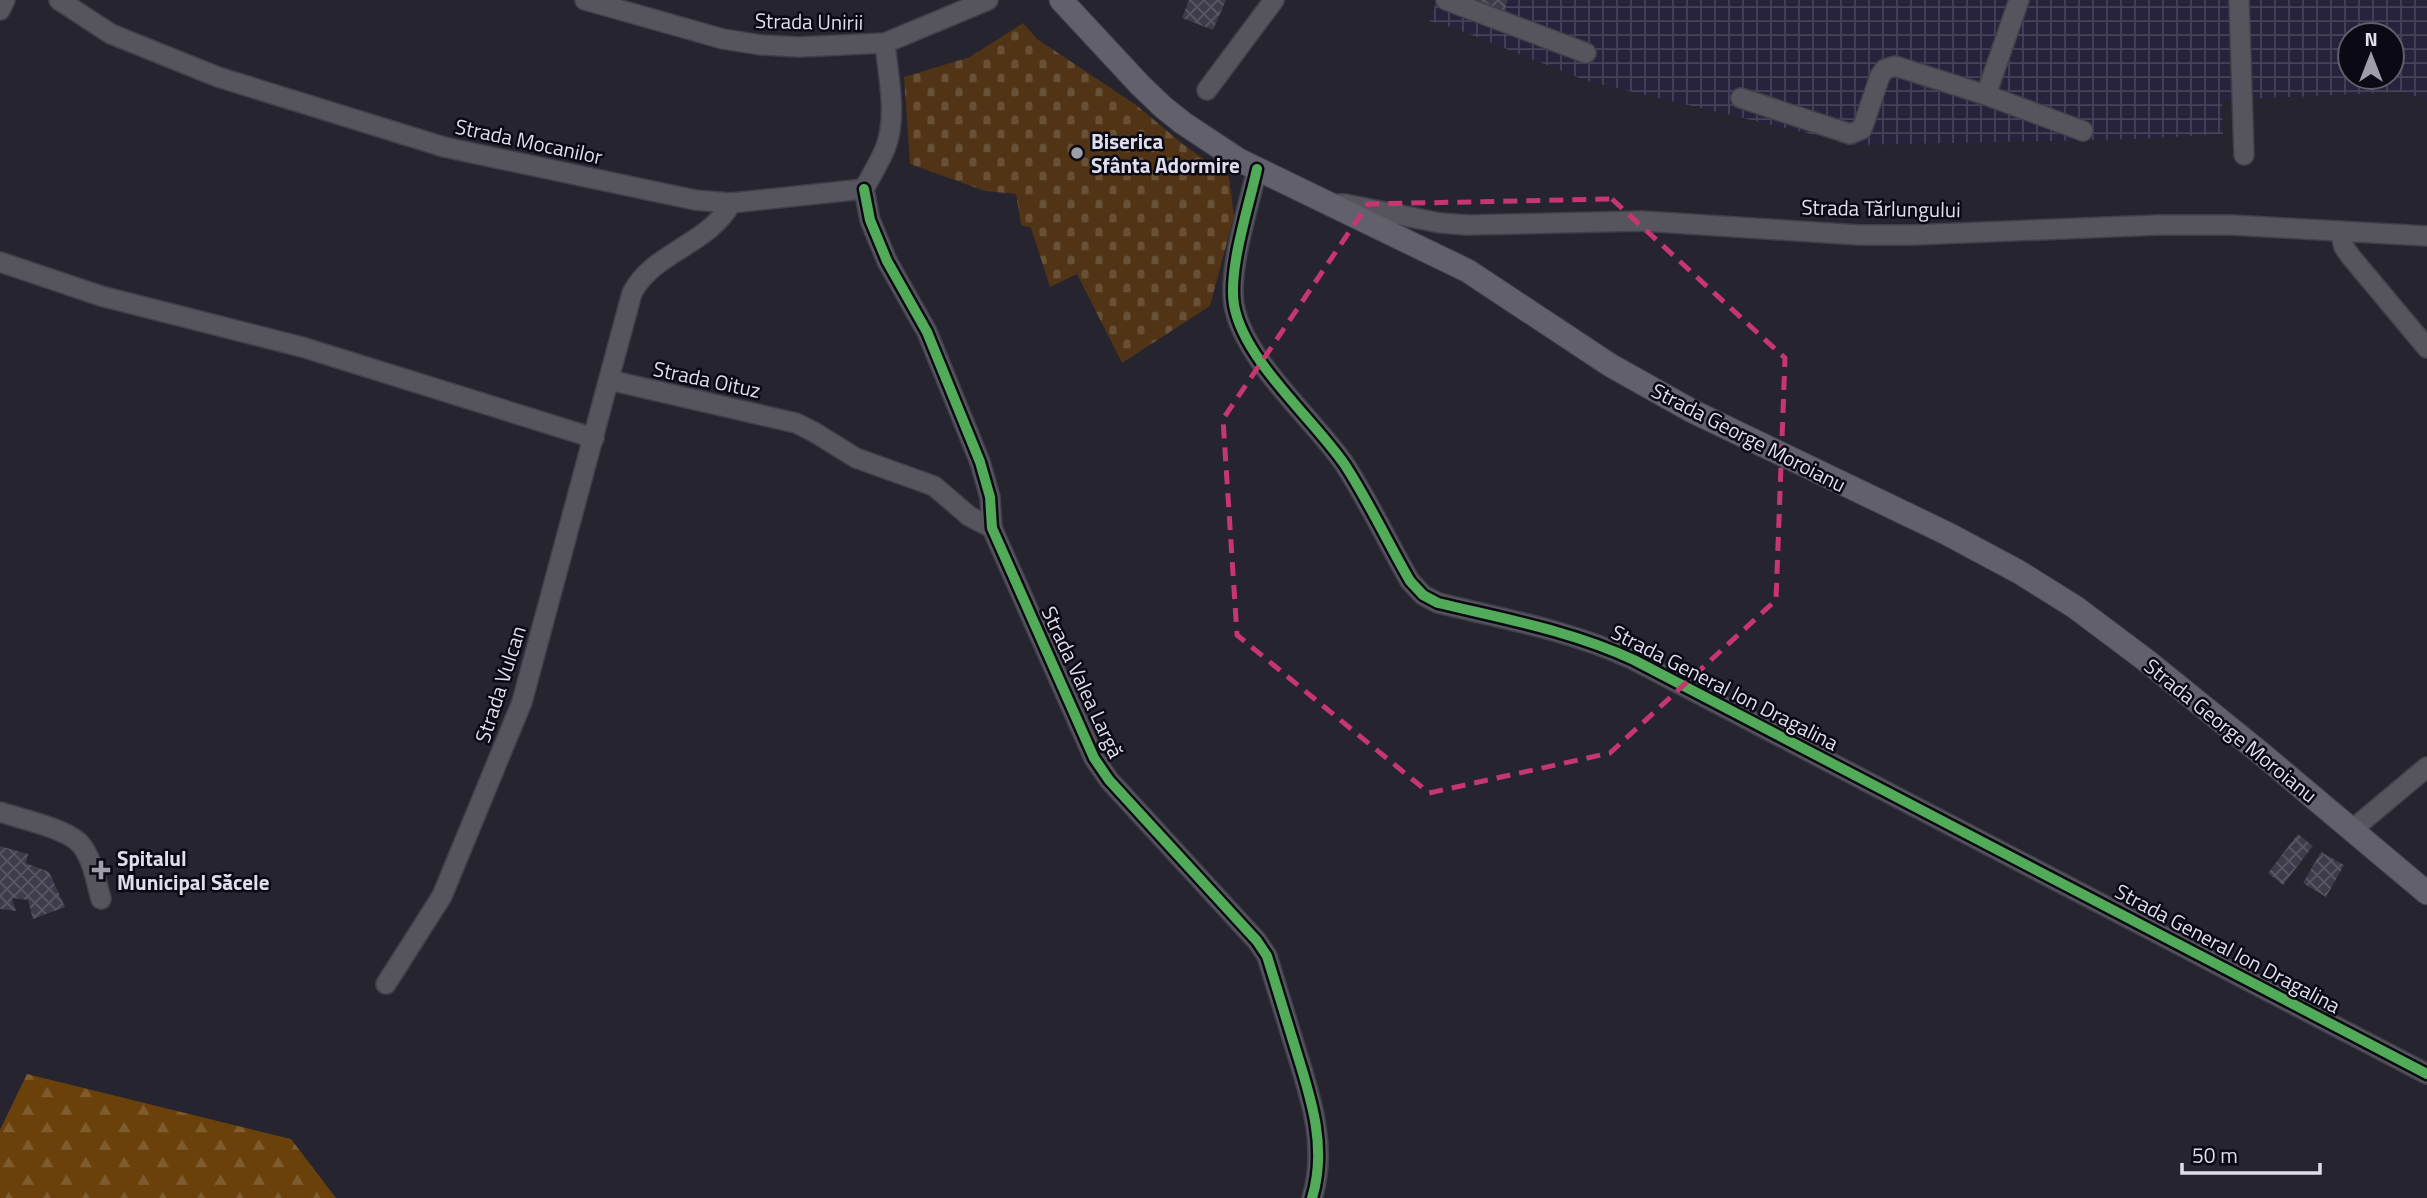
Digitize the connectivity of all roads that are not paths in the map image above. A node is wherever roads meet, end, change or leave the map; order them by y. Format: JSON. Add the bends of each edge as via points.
{"nodes":[{"id":1,"x":5,"y":0,"type":"edge"},
{"id":2,"x":59,"y":0,"type":"edge"},
{"id":3,"x":585,"y":0,"type":"edge"},
{"id":4,"x":988,"y":0,"type":"edge"},
{"id":5,"x":1061,"y":0,"type":"edge"},
{"id":6,"x":1274,"y":0,"type":"edge"},
{"id":7,"x":1446,"y":0,"type":"edge"},
{"id":8,"x":2019,"y":0,"type":"edge"},
{"id":9,"x":2239,"y":0,"type":"edge"},
{"id":10,"x":0,"y":9,"type":"edge"},
{"id":11,"x":885,"y":43,"type":"junction"},
{"id":12,"x":1586,"y":53,"type":"dead end"},
{"id":13,"x":1207,"y":90,"type":"dead end"},
{"id":14,"x":1986,"y":95,"type":"junction"},
{"id":15,"x":1741,"y":98,"type":"dead end"},
{"id":16,"x":2083,"y":131,"type":"dead end"},
{"id":17,"x":2244,"y":155,"type":"dead end"},
{"id":18,"x":1257,"y":169,"type":"junction"},
{"id":19,"x":864,"y":189,"type":"junction"},
{"id":20,"x":731,"y":203,"type":"junction"},
{"id":21,"x":1336,"y":206,"type":"junction"},
{"id":22,"x":2340,"y":231,"type":"junction"},
{"id":23,"x":2427,"y":236,"type":"edge"},
{"id":24,"x":0,"y":262,"type":"edge"},
{"id":25,"x":0,"y":274,"type":"edge"},
{"id":26,"x":101,"y":296,"type":"junction"},
{"id":27,"x":2427,"y":348,"type":"edge"},
{"id":28,"x":609,"y":380,"type":"junction"},
{"id":29,"x":594,"y":438,"type":"junction"},
{"id":30,"x":992,"y":528,"type":"junction"},
{"id":31,"x":2427,"y":767,"type":"edge"},
{"id":32,"x":0,"y":812,"type":"edge"},
{"id":33,"x":2353,"y":829,"type":"junction"},
{"id":34,"x":2427,"y":893,"type":"edge"},
{"id":35,"x":101,"y":899,"type":"dead end"},
{"id":36,"x":386,"y":984,"type":"dead end"},
{"id":37,"x":2427,"y":1074,"type":"edge"},
{"id":38,"x":1312,"y":1198,"type":"edge"}],
"edges":[{"from":1,"to":10,"type":"street"},
{"from":2,"to":20,"type":"street","name":"Strada Mocanilor","via":[[111,34],[218,76],[444,146],[695,200]]},
{"from":3,"to":11,"type":"street","name":"Strada Unirii","via":[[723,39],[761,45]]},
{"from":4,"to":11,"type":"street","name":"Strada Unirii"},
{"from":5,"to":18,"type":"main road","name":"Strada George Moroianu","via":[[1163,107],[1212,144]]},
{"from":6,"to":13,"type":"street"},
{"from":7,"to":12,"type":"street"},
{"from":8,"to":14,"type":"street"},
{"from":9,"to":17,"type":"street"},
{"from":11,"to":19,"type":"street","via":[[889,128],[886,146]]},
{"from":14,"to":15,"type":"street","via":[[1895,66],[1880,76],[1862,129],[1850,134]]},
{"from":14,"to":16,"type":"street"},
{"from":18,"to":21,"type":"main road","name":"Strada George Moroianu"},
{"from":18,"to":37,"type":"street","name":"Strada General Ion Dragalina","via":[[1233,285],[1238,320],[1279,386],[1346,468],[1410,581],[1423,595],[1438,603],[1605,646]]},
{"from":19,"to":20,"type":"street","name":"Strada Mocanilor"},
{"from":19,"to":30,"type":"street","name":"Strada Valea Largă","via":[[870,220],[887,261],[927,332],[980,462],[990,497]]},
{"from":20,"to":28,"type":"street","via":[[719,220],[637,283]]},
{"from":21,"to":22,"type":"street","name":"Strada Tărlungului","via":[[1468,225],[1642,221],[1860,235],[2158,225]]},
{"from":21,"to":33,"type":"main road","name":"Strada George Moroianu","via":[[1468,271],[1610,365],[1692,411],[2019,572],[2147,661]]},
{"from":22,"to":23,"type":"street","name":"Strada Tărlungului"},
{"from":22,"to":27,"type":"street","via":[[2351,257]]},
{"from":24,"to":26,"type":"street"},
{"from":25,"to":26,"type":"street","via":[[84,300]]},
{"from":26,"to":29,"type":"street","via":[[302,347]]},
{"from":28,"to":29,"type":"street","name":"Strada Vulcan"},
{"from":28,"to":30,"type":"street","name":"Strada Oituz","via":[[796,423],[856,458],[934,486],[969,516]]},
{"from":29,"to":36,"type":"street","name":"Strada Vulcan","via":[[522,702],[442,896]]},
{"from":30,"to":38,"type":"street","name":"Strada Valea Largă","via":[[1102,771],[1258,941],[1266,956],[1312,1100],[1319,1165]]},
{"from":31,"to":33,"type":"street"},
{"from":32,"to":35,"type":"street","via":[[79,842]]},
{"from":33,"to":34,"type":"main road","name":"Strada George Moroianu"}]}
